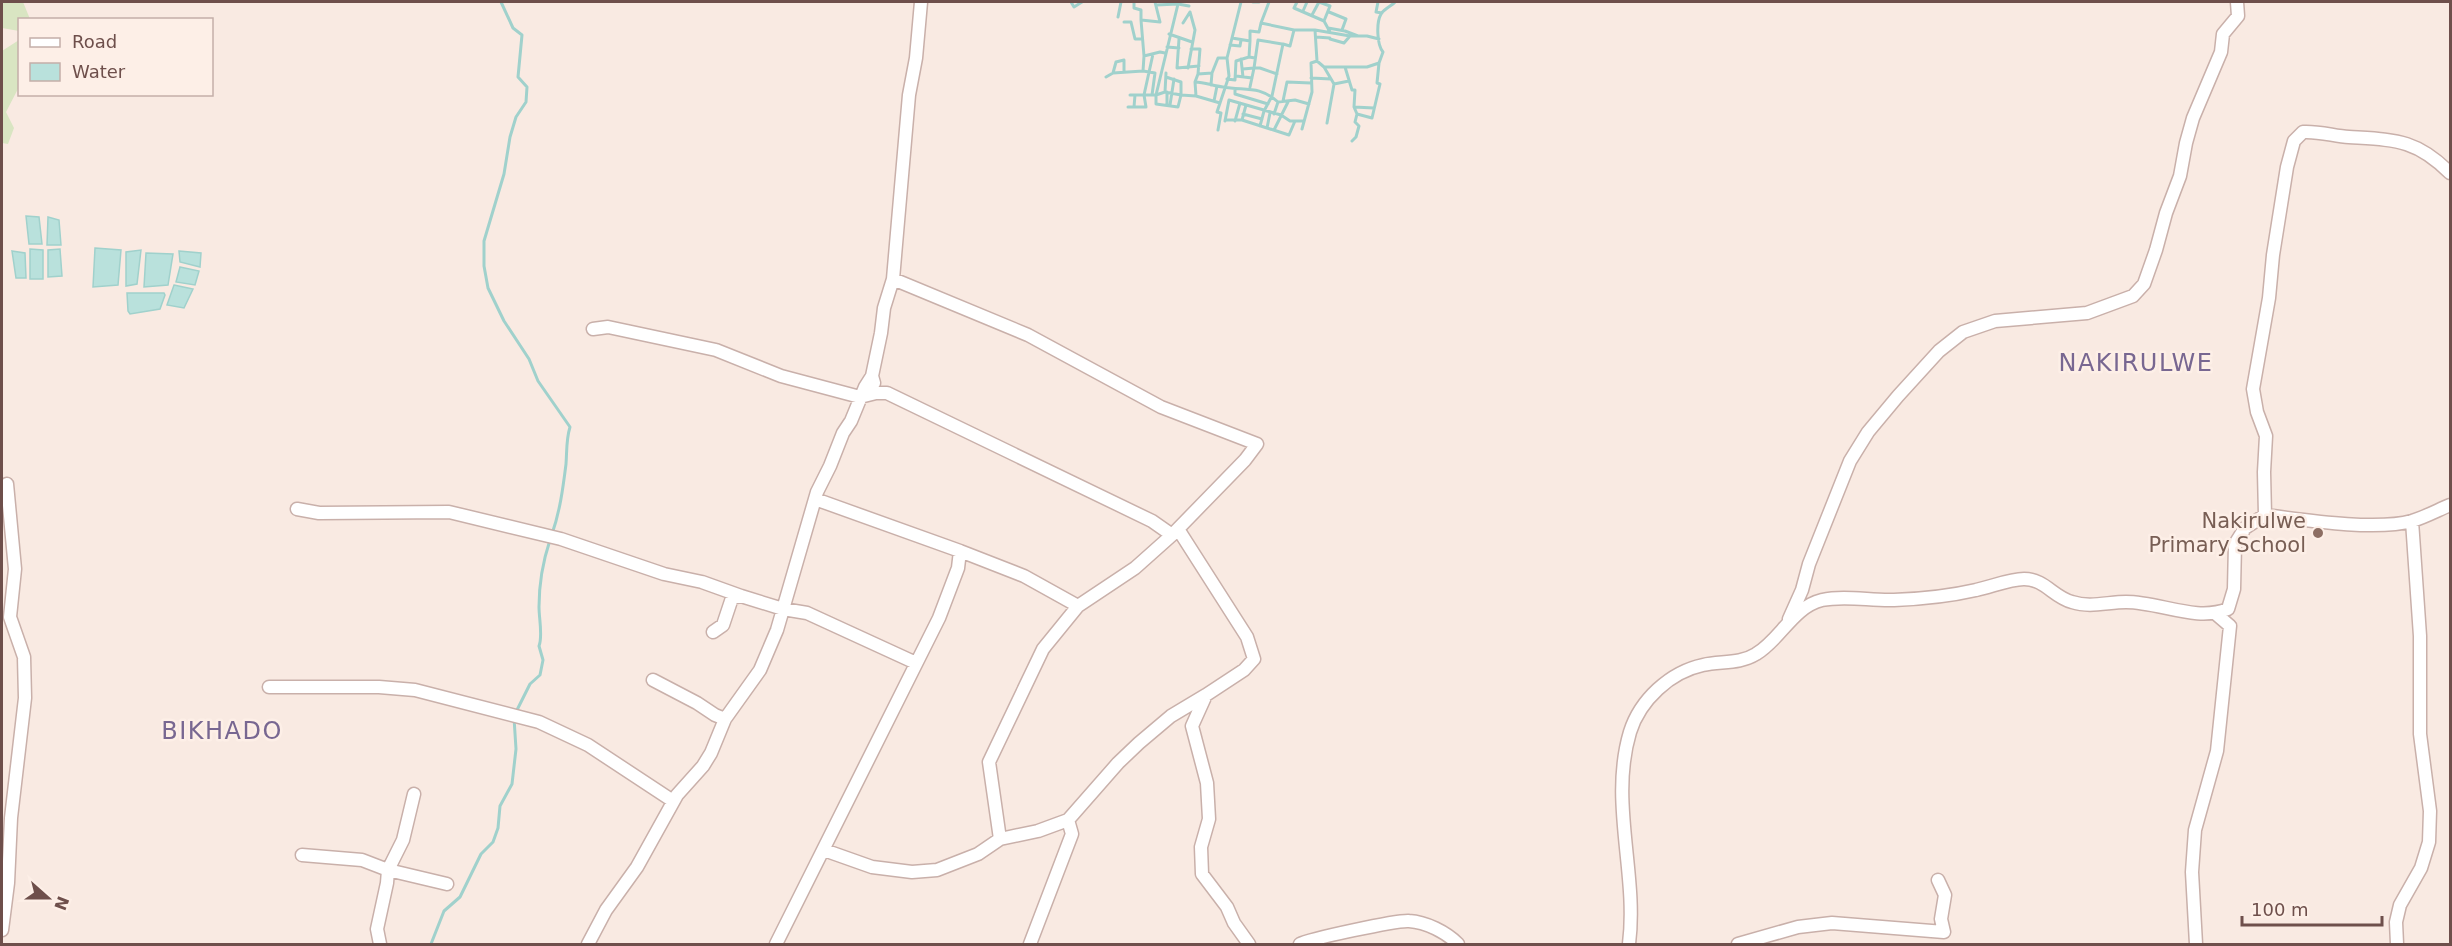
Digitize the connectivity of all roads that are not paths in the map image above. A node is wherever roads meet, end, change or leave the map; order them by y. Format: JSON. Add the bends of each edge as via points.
{"nodes":[{"id":1,"x":921,"y":2,"type":"edge"},
{"id":2,"x":2237,"y":2,"type":"edge"},
{"id":3,"x":2451,"y":173,"type":"edge"},
{"id":4,"x":893,"y":279,"type":"junction"},
{"id":5,"x":593,"y":329,"type":"dead end"},
{"id":6,"x":872,"y":376,"type":"junction"},
{"id":7,"x":886,"y":393,"type":"junction"},
{"id":8,"x":860,"y":397,"type":"junction"},
{"id":9,"x":7,"y":483,"type":"dead end"},
{"id":10,"x":815,"y":499,"type":"junction"},
{"id":11,"x":2451,"y":505,"type":"edge"},
{"id":12,"x":297,"y":509,"type":"dead end"},
{"id":13,"x":2265,"y":515,"type":"junction"},
{"id":14,"x":2412,"y":520,"type":"junction"},
{"id":15,"x":1175,"y":532,"type":"junction"},
{"id":16,"x":960,"y":551,"type":"junction"},
{"id":17,"x":741,"y":596,"type":"junction"},
{"id":18,"x":1078,"y":606,"type":"junction"},
{"id":19,"x":783,"y":609,"type":"junction"},
{"id":20,"x":2216,"y":614,"type":"junction"},
{"id":21,"x":1784,"y":628,"type":"junction"},
{"id":22,"x":713,"y":632,"type":"dead end"},
{"id":23,"x":916,"y":663,"type":"junction"},
{"id":24,"x":653,"y":680,"type":"dead end"},
{"id":25,"x":269,"y":687,"type":"dead end"},
{"id":26,"x":1206,"y":695,"type":"junction"},
{"id":27,"x":725,"y":719,"type":"junction"},
{"id":28,"x":414,"y":795,"type":"dead end"},
{"id":29,"x":673,"y":801,"type":"junction"},
{"id":30,"x":1068,"y":820,"type":"junction"},
{"id":31,"x":1000,"y":839,"type":"junction"},
{"id":32,"x":824,"y":850,"type":"junction"},
{"id":33,"x":302,"y":855,"type":"dead end"},
{"id":34,"x":388,"y":870,"type":"junction"},
{"id":35,"x":1938,"y":880,"type":"dead end"},
{"id":36,"x":447,"y":884,"type":"dead end"},
{"id":37,"x":2,"y":930,"type":"edge"},
{"id":38,"x":380,"y":945,"type":"edge"},
{"id":39,"x":588,"y":945,"type":"edge"},
{"id":40,"x":776,"y":945,"type":"edge"},
{"id":41,"x":1030,"y":945,"type":"edge"},
{"id":42,"x":1249,"y":945,"type":"edge"},
{"id":43,"x":1300,"y":945,"type":"edge"},
{"id":44,"x":1458,"y":945,"type":"edge"},
{"id":45,"x":1629,"y":945,"type":"edge"},
{"id":46,"x":1738,"y":945,"type":"edge"},
{"id":47,"x":2196,"y":945,"type":"edge"},
{"id":48,"x":2397,"y":945,"type":"edge"}],
"edges":[{"from":1,"to":4,"type":"street"},
{"from":2,"to":21,"type":"street","via":[[2238,16],[2223,34],[2221,52],[2193,118],[2180,176],[2144,284],[2133,296],[2087,313],[1995,321],[1963,332],[1939,351],[1868,432],[1850,461]]},
{"from":3,"to":13,"type":"street","via":[[2421,149],[2393,141],[2313,131],[2303,132],[2294,141],[2253,389],[2266,436]]},
{"from":4,"to":6,"type":"street"},
{"from":4,"to":15,"type":"street","via":[[1028,335],[1161,407],[1257,444]]},
{"from":5,"to":8,"type":"street","via":[[608,327],[716,350],[781,376]]},
{"from":6,"to":7,"type":"street","via":[[874,384]]},
{"from":6,"to":8,"type":"street"},
{"from":7,"to":8,"type":"street"},
{"from":7,"to":15,"type":"street"},
{"from":8,"to":10,"type":"street"},
{"from":9,"to":37,"type":"street","via":[[15,569],[10,617],[24,657],[25,698]]},
{"from":10,"to":16,"type":"street"},
{"from":10,"to":19,"type":"street"},
{"from":11,"to":14,"type":"street"},
{"from":12,"to":17,"type":"street","via":[[319,513],[449,512],[551,537]]},
{"from":13,"to":14,"type":"street","via":[[2348,523],[2391,524]]},
{"from":13,"to":20,"type":"street","via":[[2245,528],[2235,544],[2234,589],[2228,609]]},
{"from":14,"to":48,"type":"street","via":[[2420,636],[2420,734],[2430,842],[2421,868],[2400,904]]},
{"from":15,"to":18,"type":"street","via":[[1135,568]]},
{"from":15,"to":26,"type":"street","via":[[1247,637],[1254,659]]},
{"from":16,"to":18,"type":"street","via":[[1024,576]]},
{"from":16,"to":23,"type":"street","via":[[939,618]]},
{"from":17,"to":19,"type":"street"},
{"from":17,"to":22,"type":"street","via":[[732,598],[723,625]]},
{"from":18,"to":31,"type":"street","via":[[1043,649],[989,762]]},
{"from":19,"to":23,"type":"street","via":[[807,613]]},
{"from":19,"to":27,"type":"street","via":[[760,670]]},
{"from":20,"to":21,"type":"street","via":[[2127,602],[2071,602],[2044,583],[2024,579],[1974,591],[1893,600],[1822,600],[1806,606]]},
{"from":20,"to":47,"type":"street","via":[[2230,626],[2217,751],[2195,830],[2192,872]]},
{"from":21,"to":45,"type":"street","via":[[1755,656],[1680,672],[1638,712],[1623,773]]},
{"from":23,"to":32,"type":"street"},
{"from":24,"to":27,"type":"street"},
{"from":25,"to":29,"type":"street","via":[[415,690],[539,722],[588,745]]},
{"from":26,"to":30,"type":"street","via":[[1139,742]]},
{"from":26,"to":42,"type":"street","via":[[1192,726],[1207,783],[1209,819],[1201,847],[1202,874]]},
{"from":27,"to":29,"type":"street","via":[[703,766]]},
{"from":28,"to":34,"type":"street","via":[[403,840]]},
{"from":29,"to":39,"type":"street"},
{"from":30,"to":31,"type":"street"},
{"from":30,"to":41,"type":"street","via":[[1072,834]]},
{"from":31,"to":32,"type":"street","via":[[978,854],[937,870],[912,872],[872,867]]},
{"from":32,"to":40,"type":"street"},
{"from":33,"to":34,"type":"street","via":[[362,860]]},
{"from":34,"to":36,"type":"street"},
{"from":34,"to":38,"type":"street","via":[[377,929]]},
{"from":35,"to":46,"type":"street","via":[[1945,895],[1941,919],[1944,932],[1832,923],[1798,927]]},
{"from":43,"to":44,"type":"street","via":[[1408,920],[1430,926]]}]}
